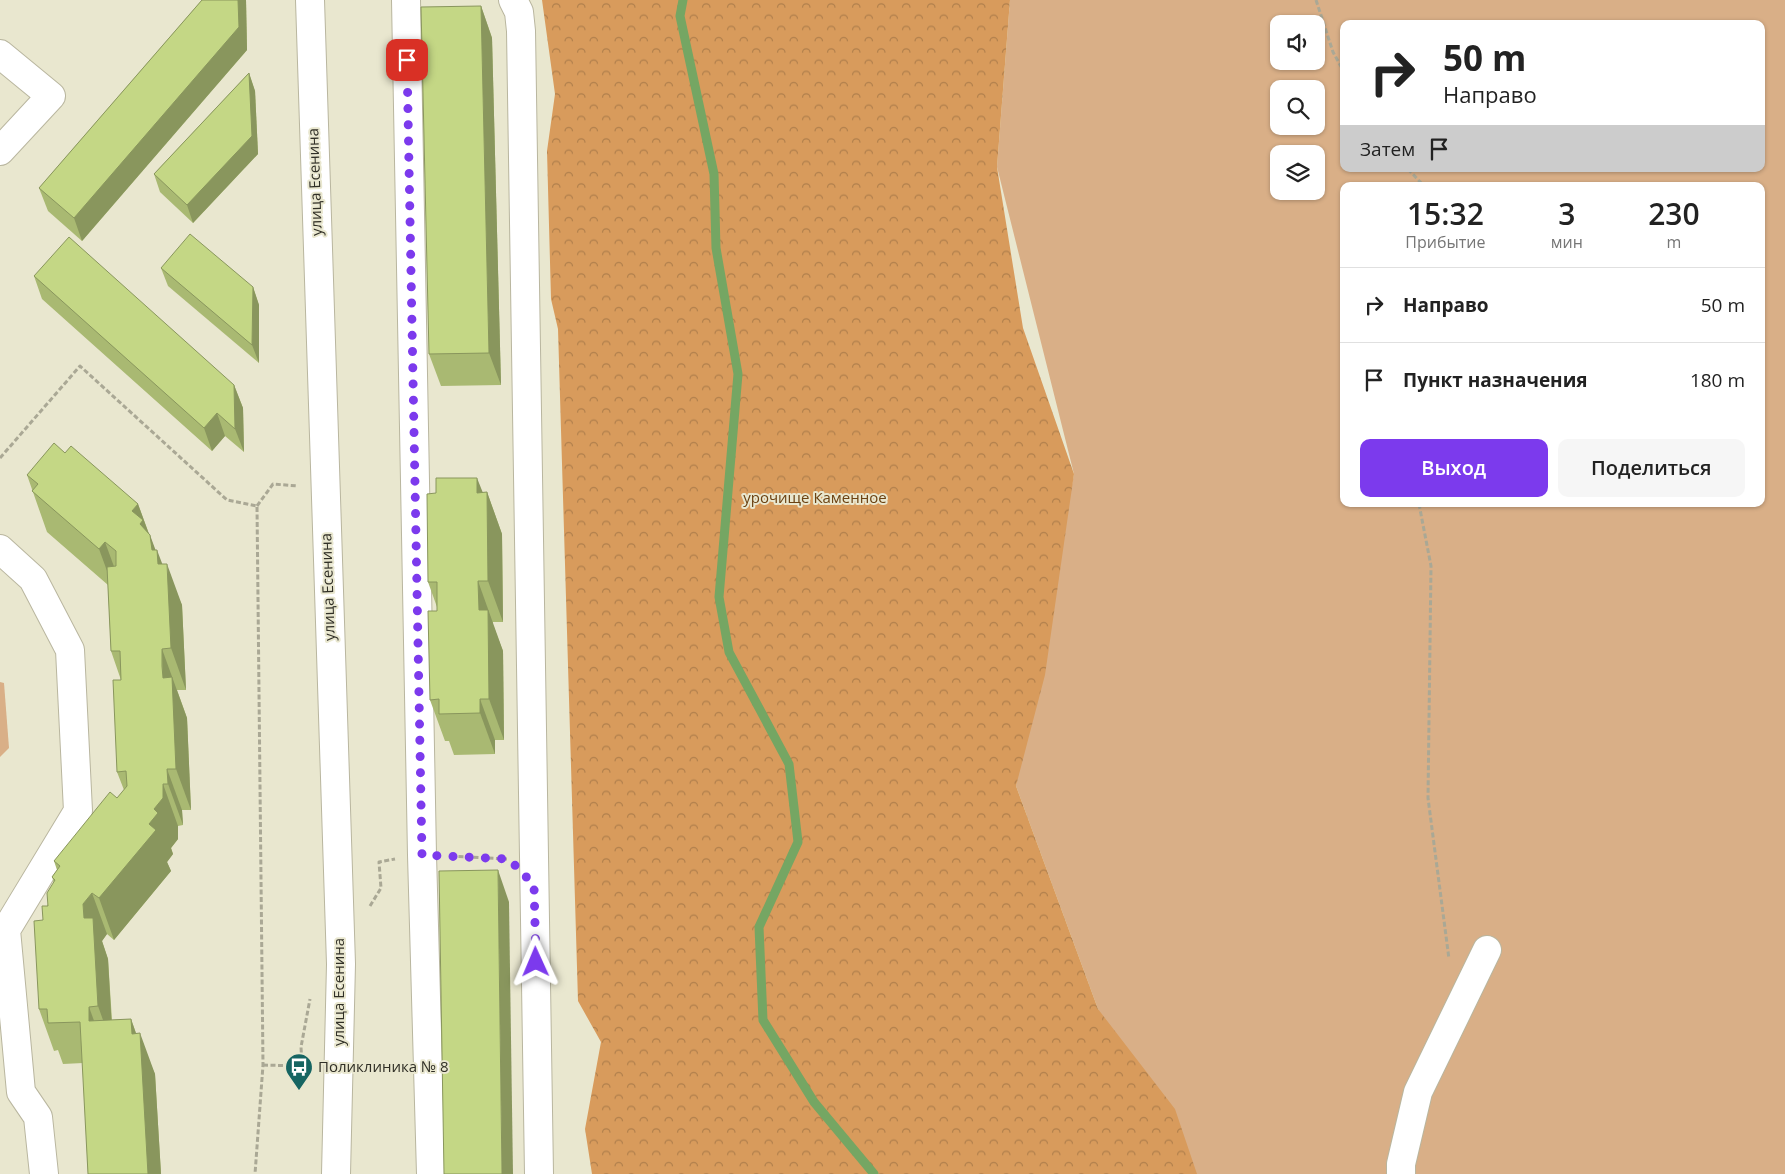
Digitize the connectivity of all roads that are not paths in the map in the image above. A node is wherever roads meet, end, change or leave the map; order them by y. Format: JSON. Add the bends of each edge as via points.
{"nodes":[{"id":1,"x":310,"y":0,"type":"edge"},
{"id":2,"x":406,"y":0,"type":"edge"},
{"id":3,"x":513,"y":0,"type":"edge"},
{"id":4,"x":0,"y":54,"type":"edge"},
{"id":5,"x":0,"y":151,"type":"edge"},
{"id":6,"x":0,"y":549,"type":"edge"},
{"id":7,"x":1487,"y":950,"type":"dead end"},
{"id":8,"x":44,"y":1174,"type":"edge"},
{"id":9,"x":336,"y":1174,"type":"edge"},
{"id":10,"x":431,"y":1174,"type":"edge"},
{"id":11,"x":539,"y":1174,"type":"edge"},
{"id":12,"x":1401,"y":1174,"type":"edge"}],
"edges":[{"from":1,"to":9,"type":"street","name":"улица Есенина","via":[[341,964]]},
{"from":2,"to":10,"type":"street"},
{"from":3,"to":11,"type":"street","via":[[519,12],[521,31]]},
{"from":4,"to":5,"type":"street","via":[[51,96]]},
{"from":6,"to":8,"type":"street","via":[[32,580],[70,650],[78,811],[6,930],[22,1092],[38,1117]]},
{"from":7,"to":12,"type":"street","via":[[1418,1092]]}]}
